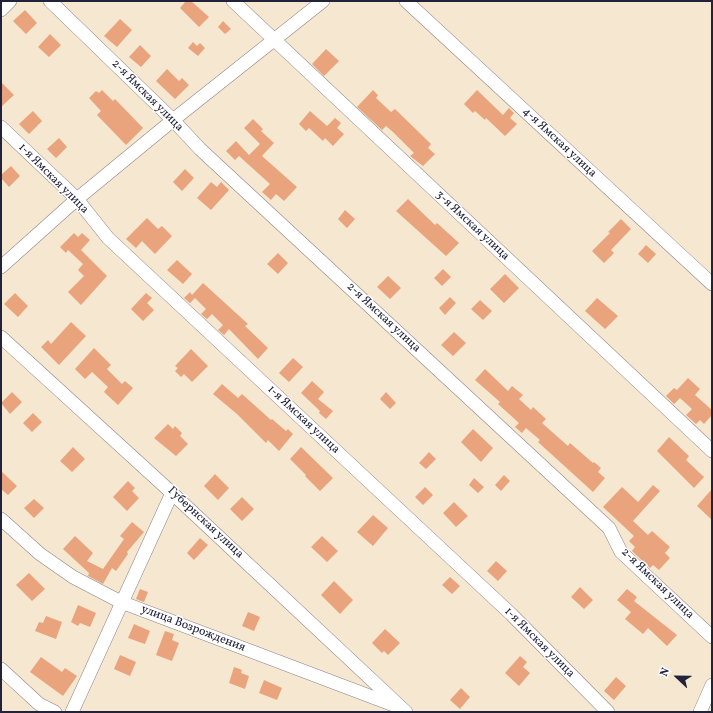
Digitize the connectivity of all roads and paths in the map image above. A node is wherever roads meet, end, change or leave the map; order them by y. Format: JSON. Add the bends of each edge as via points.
{"nodes":[{"id":1,"x":10,"y":1,"type":"edge"},
{"id":2,"x":50,"y":1,"type":"edge"},
{"id":3,"x":233,"y":1,"type":"edge"},
{"id":4,"x":323,"y":1,"type":"edge"},
{"id":5,"x":406,"y":1,"type":"edge"},
{"id":6,"x":1,"y":10,"type":"edge"},
{"id":7,"x":275,"y":41,"type":"junction"},
{"id":8,"x":173,"y":120,"type":"junction"},
{"id":9,"x":1,"y":127,"type":"edge"},
{"id":10,"x":77,"y":199,"type":"junction"},
{"id":11,"x":1,"y":267,"type":"edge"},
{"id":12,"x":712,"y":284,"type":"edge"},
{"id":13,"x":1,"y":337,"type":"edge"},
{"id":14,"x":712,"y":451,"type":"edge"},
{"id":15,"x":172,"y":493,"type":"junction"},
{"id":16,"x":1,"y":519,"type":"edge"},
{"id":17,"x":121,"y":602,"type":"junction"},
{"id":18,"x":712,"y":637,"type":"edge"},
{"id":19,"x":1,"y":669,"type":"edge"},
{"id":20,"x":712,"y":685,"type":"edge"},
{"id":21,"x":404,"y":710,"type":"edge"},
{"id":22,"x":55,"y":712,"type":"edge"},
{"id":23,"x":72,"y":712,"type":"edge"},
{"id":24,"x":608,"y":712,"type":"edge"},
{"id":25,"x":700,"y":712,"type":"edge"}],
"edges":[{"from":1,"to":6,"type":"street"},
{"from":2,"to":8,"type":"street","name":"2-я Ямская улица"},
{"from":3,"to":7,"type":"street","name":"3-я Ямская улица"},
{"from":4,"to":7,"type":"street"},
{"from":5,"to":12,"type":"street","name":"4-я Ямская улица"},
{"from":7,"to":8,"type":"street"},
{"from":7,"to":14,"type":"street","name":"3-я Ямская улица"},
{"from":8,"to":10,"type":"street"},
{"from":8,"to":18,"type":"street","name":"2-я Ямская улица","via":[[200,149],[609,528],[621,552]]},
{"from":9,"to":10,"type":"street","name":"1-я Ямская улица"},
{"from":10,"to":11,"type":"street"},
{"from":10,"to":24,"type":"street","name":"1-я Ямская улица","via":[[108,238],[511,614]]},
{"from":13,"to":15,"type":"street","name":"Губернская улица"},
{"from":15,"to":17,"type":"street"},
{"from":15,"to":21,"type":"street","name":"Губернская улица"},
{"from":16,"to":17,"type":"street","name":"улица Возрождения","via":[[40,554],[73,577]]},
{"from":17,"to":21,"type":"street","name":"улица Возрождения"},
{"from":17,"to":23,"type":"street"},
{"from":19,"to":22,"type":"street","via":[[38,704]]},
{"from":20,"to":25,"type":"street"}]}
